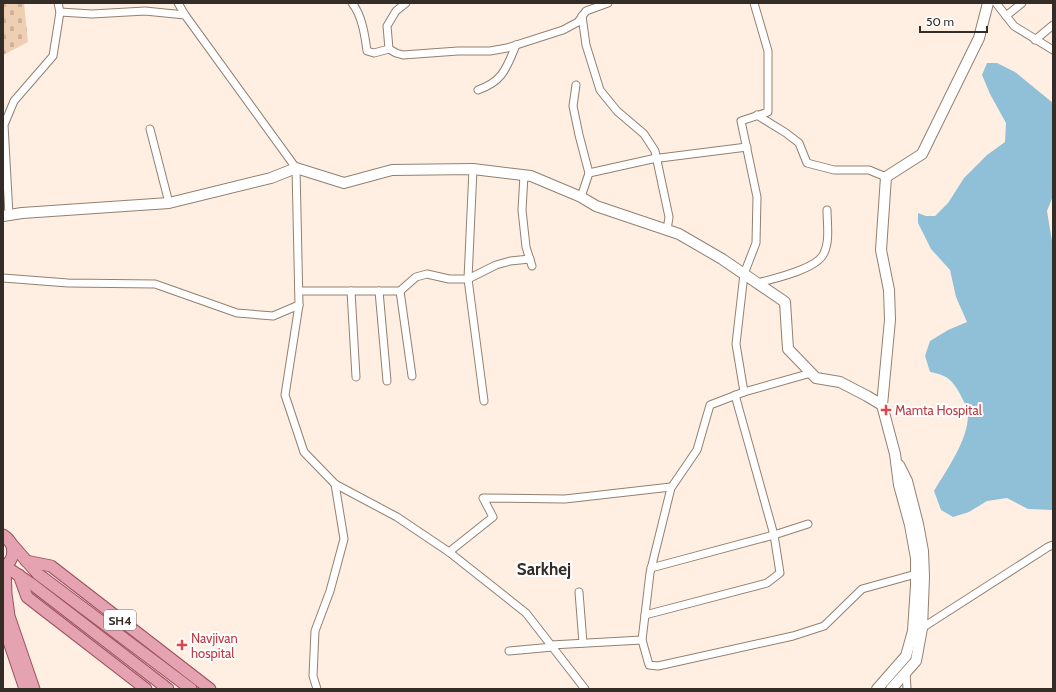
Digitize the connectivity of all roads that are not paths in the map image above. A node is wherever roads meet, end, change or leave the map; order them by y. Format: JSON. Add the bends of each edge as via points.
{"nodes":[{"id":1,"x":58,"y":3,"type":"edge"},
{"id":2,"x":178,"y":3,"type":"edge"},
{"id":3,"x":352,"y":3,"type":"edge"},
{"id":4,"x":406,"y":3,"type":"edge"},
{"id":5,"x":584,"y":3,"type":"edge"},
{"id":6,"x":608,"y":3,"type":"edge"},
{"id":7,"x":754,"y":3,"type":"edge"},
{"id":8,"x":988,"y":3,"type":"edge"},
{"id":9,"x":996,"y":3,"type":"edge"},
{"id":10,"x":1022,"y":3,"type":"edge"},
{"id":11,"x":60,"y":12,"type":"junction"},
{"id":12,"x":584,"y":13,"type":"junction"},
{"id":13,"x":185,"y":15,"type":"junction"},
{"id":14,"x":1006,"y":16,"type":"junction"},
{"id":15,"x":1053,"y":25,"type":"edge"},
{"id":16,"x":1035,"y":40,"type":"junction"},
{"id":17,"x":516,"y":45,"type":"junction"},
{"id":18,"x":389,"y":49,"type":"junction"},
{"id":19,"x":1053,"y":50,"type":"edge"},
{"id":20,"x":576,"y":85,"type":"dead end"},
{"id":21,"x":478,"y":90,"type":"dead end"},
{"id":22,"x":757,"y":115,"type":"junction"},
{"id":23,"x":4,"y":122,"type":"edge"},
{"id":24,"x":150,"y":129,"type":"dead end"},
{"id":25,"x":747,"y":147,"type":"junction"},
{"id":26,"x":657,"y":159,"type":"junction"},
{"id":27,"x":296,"y":168,"type":"junction"},
{"id":28,"x":473,"y":169,"type":"junction"},
{"id":29,"x":589,"y":173,"type":"junction"},
{"id":30,"x":524,"y":175,"type":"junction"},
{"id":31,"x":886,"y":177,"type":"junction"},
{"id":32,"x":581,"y":197,"type":"junction"},
{"id":33,"x":168,"y":203,"type":"junction"},
{"id":34,"x":827,"y":210,"type":"dead end"},
{"id":35,"x":6,"y":215,"type":"edge"},
{"id":36,"x":667,"y":230,"type":"junction"},
{"id":37,"x":744,"y":274,"type":"junction"},
{"id":38,"x":3,"y":278,"type":"edge"},
{"id":39,"x":468,"y":278,"type":"junction"},
{"id":40,"x":757,"y":283,"type":"junction"},
{"id":41,"x":299,"y":290,"type":"junction"},
{"id":42,"x":351,"y":291,"type":"junction"},
{"id":43,"x":379,"y":291,"type":"junction"},
{"id":44,"x":400,"y":291,"type":"junction"},
{"id":45,"x":299,"y":305,"type":"junction"},
{"id":46,"x":811,"y":373,"type":"junction"},
{"id":47,"x":412,"y":376,"type":"dead end"},
{"id":48,"x":356,"y":377,"type":"dead end"},
{"id":49,"x":387,"y":381,"type":"dead end"},
{"id":50,"x":744,"y":392,"type":"junction"},
{"id":51,"x":735,"y":395,"type":"junction"},
{"id":52,"x":484,"y":401,"type":"dead end"},
{"id":53,"x":882,"y":405,"type":"junction"},
{"id":54,"x":895,"y":454,"type":"junction"},
{"id":55,"x":335,"y":484,"type":"junction"},
{"id":56,"x":671,"y":487,"type":"junction"},
{"id":57,"x":808,"y":524,"type":"dead end"},
{"id":58,"x":774,"y":535,"type":"junction"},
{"id":59,"x":6,"y":538,"type":"edge"},
{"id":60,"x":1053,"y":545,"type":"edge"},
{"id":61,"x":449,"y":552,"type":"junction"},
{"id":62,"x":26,"y":560,"type":"junction"},
{"id":63,"x":4,"y":567,"type":"edge"},
{"id":64,"x":651,"y":568,"type":"junction"},
{"id":65,"x":916,"y":574,"type":"junction"},
{"id":66,"x":19,"y":575,"type":"junction"},
{"id":67,"x":579,"y":592,"type":"dead end"},
{"id":68,"x":645,"y":615,"type":"junction"},
{"id":69,"x":3,"y":624,"type":"edge"},
{"id":70,"x":922,"y":628,"type":"junction"},
{"id":71,"x":642,"y":640,"type":"junction"},
{"id":72,"x":583,"y":643,"type":"junction"},
{"id":73,"x":552,"y":646,"type":"junction"},
{"id":74,"x":509,"y":651,"type":"dead end"},
{"id":75,"x":906,"y":672,"type":"junction"},
{"id":76,"x":25,"y":689,"type":"edge"},
{"id":77,"x":34,"y":689,"type":"edge"},
{"id":78,"x":146,"y":689,"type":"edge"},
{"id":79,"x":168,"y":689,"type":"edge"},
{"id":80,"x":191,"y":689,"type":"edge"},
{"id":81,"x":210,"y":689,"type":"edge"},
{"id":82,"x":317,"y":689,"type":"edge"},
{"id":83,"x":585,"y":689,"type":"edge"},
{"id":84,"x":876,"y":689,"type":"edge"},
{"id":85,"x":891,"y":689,"type":"edge"},
{"id":86,"x":908,"y":689,"type":"edge"}],
"edges":[{"from":1,"to":11,"type":"street"},
{"from":2,"to":13,"type":"street"},
{"from":3,"to":18,"type":"street","via":[[356,7],[365,34],[367,51]]},
{"from":4,"to":18,"type":"street","via":[[396,11],[387,26]]},
{"from":5,"to":12,"type":"street"},
{"from":6,"to":12,"type":"street"},
{"from":7,"to":22,"type":"street","via":[[768,51],[768,112]]},
{"from":8,"to":31,"type":"street","via":[[979,38],[922,154]]},
{"from":9,"to":14,"type":"street"},
{"from":10,"to":14,"type":"street"},
{"from":11,"to":13,"type":"street","via":[[92,14],[145,11]]},
{"from":11,"to":23,"type":"street","via":[[53,56],[14,101]]},
{"from":12,"to":17,"type":"street","via":[[578,22],[563,30]]},
{"from":12,"to":26,"type":"street","via":[[586,45],[600,90],[617,111],[644,134]]},
{"from":13,"to":27,"type":"street"},
{"from":14,"to":16,"type":"street","via":[[1014,26]]},
{"from":15,"to":16,"type":"street"},
{"from":16,"to":19,"type":"street"},
{"from":17,"to":18,"type":"street","via":[[490,51],[458,50],[403,55]]},
{"from":17,"to":21,"type":"street","via":[[502,74],[495,82]]},
{"from":20,"to":29,"type":"street","via":[[573,106]]},
{"from":22,"to":25,"type":"street","via":[[741,121]]},
{"from":22,"to":31,"type":"street","via":[[798,143],[807,163],[834,170],[869,170]]},
{"from":23,"to":35,"type":"street"},
{"from":24,"to":33,"type":"street"},
{"from":25,"to":26,"type":"street"},
{"from":25,"to":37,"type":"street","via":[[757,197],[756,243]]},
{"from":26,"to":29,"type":"street"},
{"from":26,"to":36,"type":"street","via":[[669,217]]},
{"from":27,"to":28,"type":"street","via":[[344,183],[392,170]]},
{"from":27,"to":33,"type":"street","via":[[271,178]]},
{"from":27,"to":41,"type":"street"},
{"from":28,"to":30,"type":"street"},
{"from":28,"to":39,"type":"street"},
{"from":29,"to":32,"type":"street"},
{"from":30,"to":32,"type":"street"},
{"from":30,"to":39,"type":"street","via":[[522,210],[526,248],[531,263],[510,261]]},
{"from":31,"to":53,"type":"street","via":[[881,250],[889,290],[890,320]]},
{"from":32,"to":36,"type":"street","via":[[596,206]]},
{"from":33,"to":35,"type":"street"},
{"from":34,"to":40,"type":"street","via":[[827,242],[824,254],[802,270]]},
{"from":36,"to":37,"type":"street"},
{"from":37,"to":40,"type":"street"},
{"from":37,"to":50,"type":"street","via":[[736,344]]},
{"from":38,"to":45,"type":"street","via":[[68,283],[155,284],[237,313],[273,316]]},
{"from":39,"to":44,"type":"street","via":[[449,279],[428,274],[416,277]]},
{"from":39,"to":52,"type":"street"},
{"from":40,"to":46,"type":"street","via":[[785,302],[788,348]]},
{"from":41,"to":42,"type":"street"},
{"from":41,"to":45,"type":"street"},
{"from":42,"to":43,"type":"street"},
{"from":42,"to":48,"type":"street"},
{"from":43,"to":44,"type":"street"},
{"from":43,"to":49,"type":"street"},
{"from":44,"to":47,"type":"street"},
{"from":45,"to":55,"type":"street","via":[[285,394],[304,452]]},
{"from":46,"to":50,"type":"street"},
{"from":46,"to":53,"type":"street","via":[[816,378],[840,382]]},
{"from":50,"to":51,"type":"street"},
{"from":51,"to":56,"type":"street","via":[[710,405],[697,450]]},
{"from":51,"to":58,"type":"street"},
{"from":53,"to":54,"type":"street"},
{"from":54,"to":65,"type":"street","via":[[899,485],[916,558]]},
{"from":54,"to":70,"type":"street","via":[[907,481],[923,551]]},
{"from":55,"to":61,"type":"street","via":[[397,517]]},
{"from":55,"to":82,"type":"street","via":[[344,539],[315,631],[314,676]]},
{"from":56,"to":61,"type":"street","via":[[566,499],[482,498],[493,517]]},
{"from":56,"to":64,"type":"street"},
{"from":57,"to":58,"type":"street"},
{"from":58,"to":64,"type":"street"},
{"from":58,"to":68,"type":"street","via":[[780,573],[767,583]]},
{"from":59,"to":62,"type":"main road"},
{"from":59,"to":63,"type":"main road","via":[[13,552]]},
{"from":60,"to":70,"type":"street"},
{"from":61,"to":73,"type":"street","via":[[526,613]]},
{"from":62,"to":80,"type":"main road","via":[[38,574]]},
{"from":62,"to":81,"type":"main road","number":"SH4","via":[[51,566]]},
{"from":63,"to":66,"type":"main road"},
{"from":63,"to":77,"type":"main road","via":[[9,616]]},
{"from":64,"to":68,"type":"street"},
{"from":65,"to":71,"type":"street","via":[[862,589],[824,626],[793,636],[658,666],[649,665]]},
{"from":65,"to":84,"type":"street","via":[[913,631],[906,656]]},
{"from":66,"to":78,"type":"main road","via":[[27,597]]},
{"from":66,"to":79,"type":"main road"},
{"from":67,"to":72,"type":"street"},
{"from":68,"to":71,"type":"street"},
{"from":69,"to":76,"type":"main road"},
{"from":70,"to":75,"type":"street","via":[[916,661]]},
{"from":71,"to":72,"type":"street"},
{"from":72,"to":73,"type":"street"},
{"from":73,"to":74,"type":"street"},
{"from":73,"to":83,"type":"street"},
{"from":75,"to":85,"type":"street"},
{"from":75,"to":86,"type":"street"}]}
